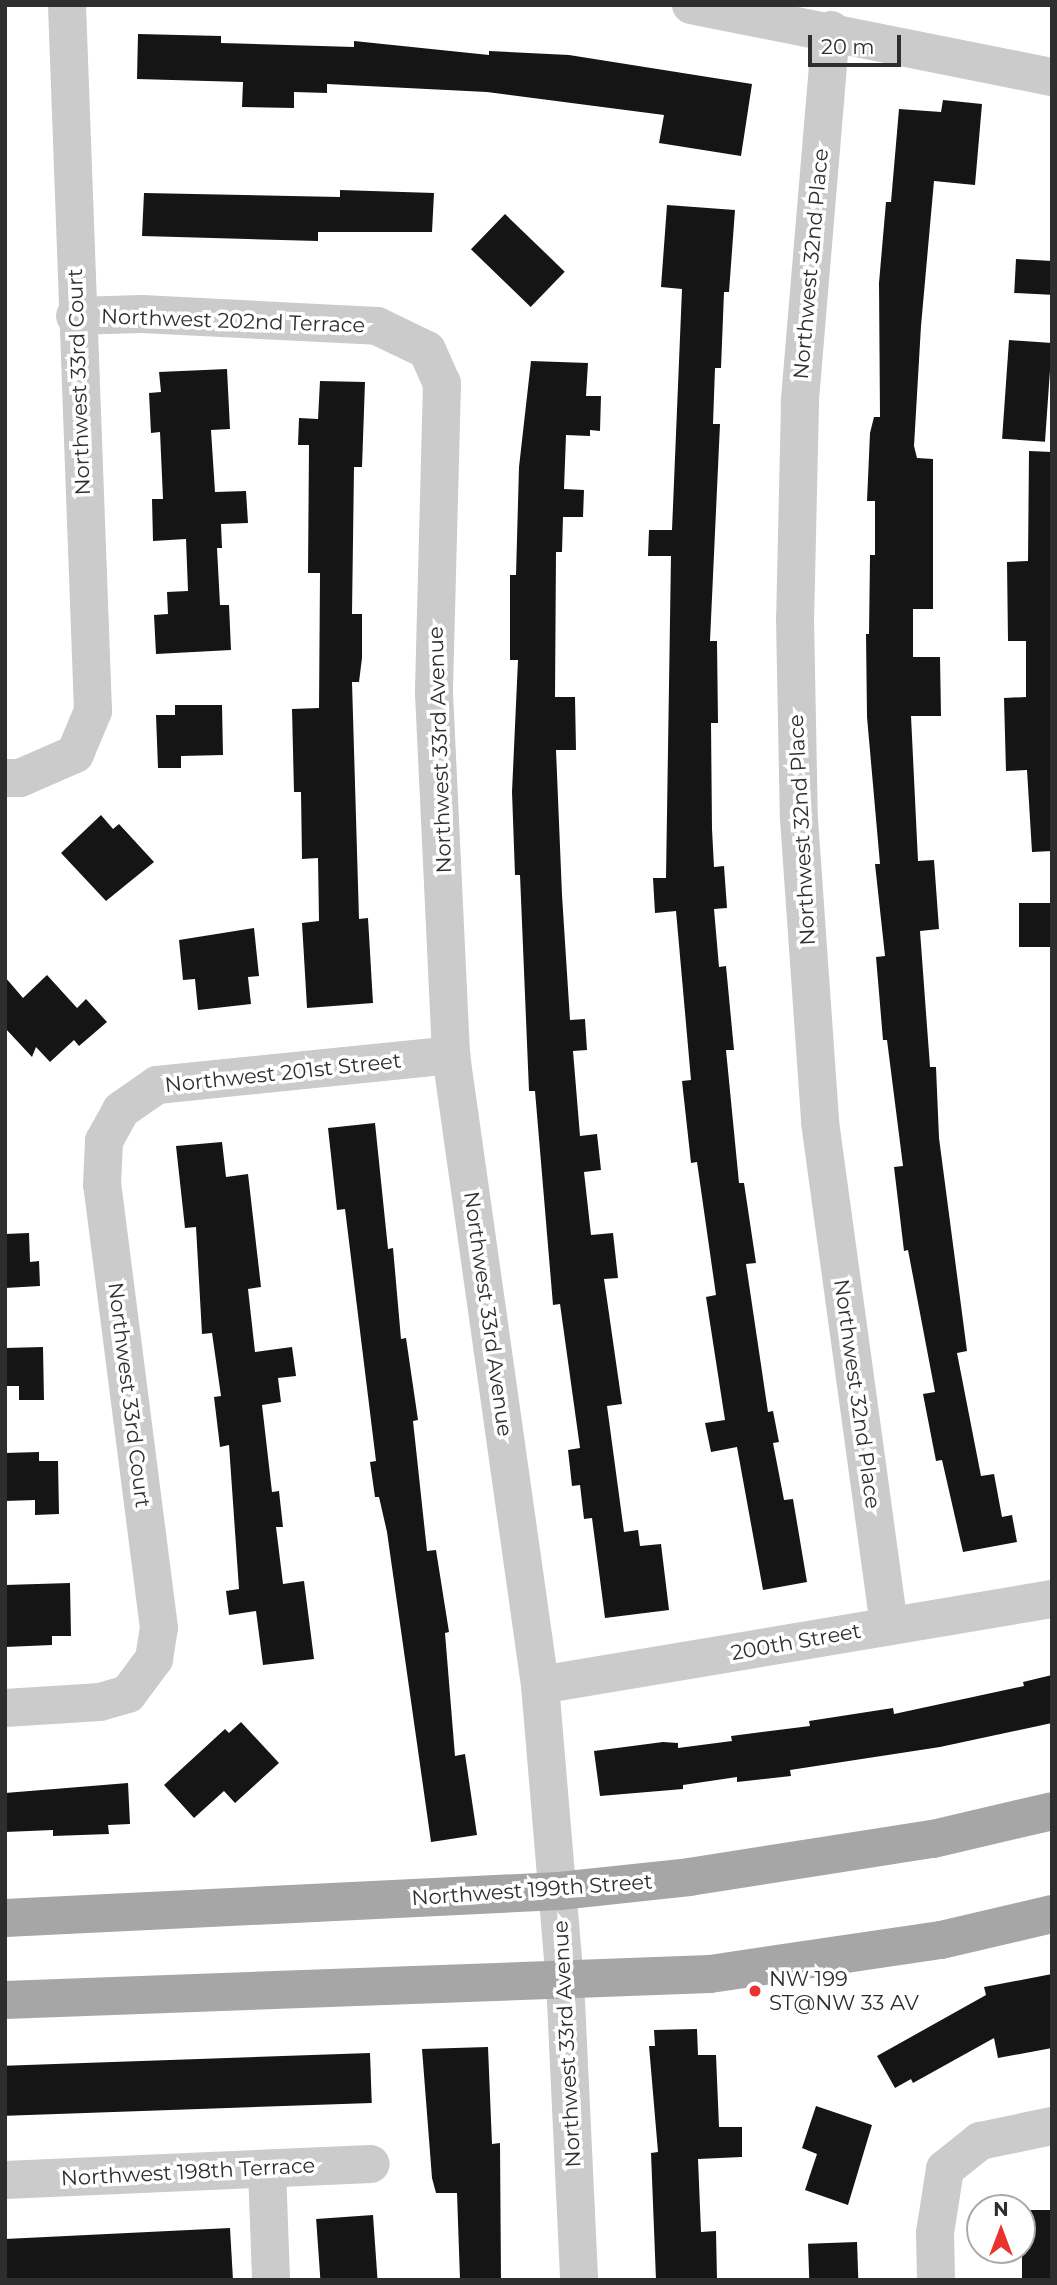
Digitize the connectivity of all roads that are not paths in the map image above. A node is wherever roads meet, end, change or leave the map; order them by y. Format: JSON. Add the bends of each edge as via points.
{"nodes":[{"id":1,"x":67,"y":5,"type":"edge"},
{"id":2,"x":691,"y":5,"type":"edge"},
{"id":3,"x":831,"y":30,"type":"junction"},
{"id":4,"x":1052,"y":76,"type":"edge"},
{"id":5,"x":75,"y":316,"type":"junction"},
{"id":6,"x":427,"y":350,"type":"joint"},
{"id":7,"x":5,"y":778,"type":"edge"},
{"id":8,"x":452,"y":1055,"type":"junction"},
{"id":9,"x":121,"y":1110,"type":"joint"},
{"id":10,"x":1052,"y":1599,"type":"edge"},
{"id":11,"x":889,"y":1626,"type":"junction"},
{"id":12,"x":540,"y":1685,"type":"junction"},
{"id":13,"x":5,"y":1708,"type":"edge"},
{"id":14,"x":1052,"y":1811,"type":"edge"},
{"id":15,"x":559,"y":1891,"type":"junction"},
{"id":16,"x":1052,"y":1914,"type":"edge"},
{"id":17,"x":5,"y":1918,"type":"edge"},
{"id":18,"x":565,"y":1980,"type":"junction"},
{"id":19,"x":5,"y":2000,"type":"edge"},
{"id":20,"x":1052,"y":2126,"type":"edge"},
{"id":21,"x":371,"y":2164,"type":"dead end"},
{"id":22,"x":267,"y":2169,"type":"junction"},
{"id":23,"x":5,"y":2180,"type":"edge"},
{"id":24,"x":271,"y":2280,"type":"edge"},
{"id":25,"x":579,"y":2280,"type":"edge"},
{"id":26,"x":936,"y":2280,"type":"edge"}],
"edges":[{"from":1,"to":5,"type":"street","name":"Northwest 33rd Court"},
{"from":2,"to":3,"type":"street"},
{"from":3,"to":4,"type":"street"},
{"from":3,"to":11,"type":"street","name":"Northwest 32nd Place","via":[[800,403],[795,618],[799,819],[820,1122]]},
{"from":5,"to":6,"type":"street","name":"Northwest 202nd Terrace","via":[[142,314],[377,326]]},
{"from":5,"to":7,"type":"street","name":"Northwest 33rd Court","via":[[93,711],[75,754],[20,778]]},
{"from":6,"to":8,"type":"street","name":"Northwest 33rd Avenue","via":[[442,383],[434,693]]},
{"from":8,"to":9,"type":"street","name":"Northwest 201st Street","via":[[157,1085]]},
{"from":8,"to":12,"type":"street","name":"Northwest 33rd Avenue"},
{"from":9,"to":13,"type":"street","name":"Northwest 33rd Court","via":[[104,1141],[102,1185],[159,1628],[154,1659],[128,1694],[100,1702]]},
{"from":10,"to":11,"type":"street","name":"200th Street"},
{"from":11,"to":12,"type":"street","name":"200th Street"},
{"from":12,"to":15,"type":"street","name":"Northwest 33rd Avenue"},
{"from":14,"to":15,"type":"main road","name":"Northwest 199th Street","via":[[933,1839],[689,1877]]},
{"from":15,"to":17,"type":"main road","name":"Northwest 199th Street"},
{"from":15,"to":18,"type":"street","name":"Northwest 33rd Avenue"},
{"from":16,"to":18,"type":"main road","via":[[941,1940],[710,1974]]},
{"from":18,"to":19,"type":"main road"},
{"from":18,"to":25,"type":"street","name":"Northwest 33rd Avenue"},
{"from":20,"to":26,"type":"street","via":[[980,2141],[945,2169],[934,2233]]},
{"from":21,"to":22,"type":"street","name":"Northwest 198th Terrace"},
{"from":22,"to":23,"type":"street","name":"Northwest 198th Terrace"},
{"from":22,"to":24,"type":"street"}]}
